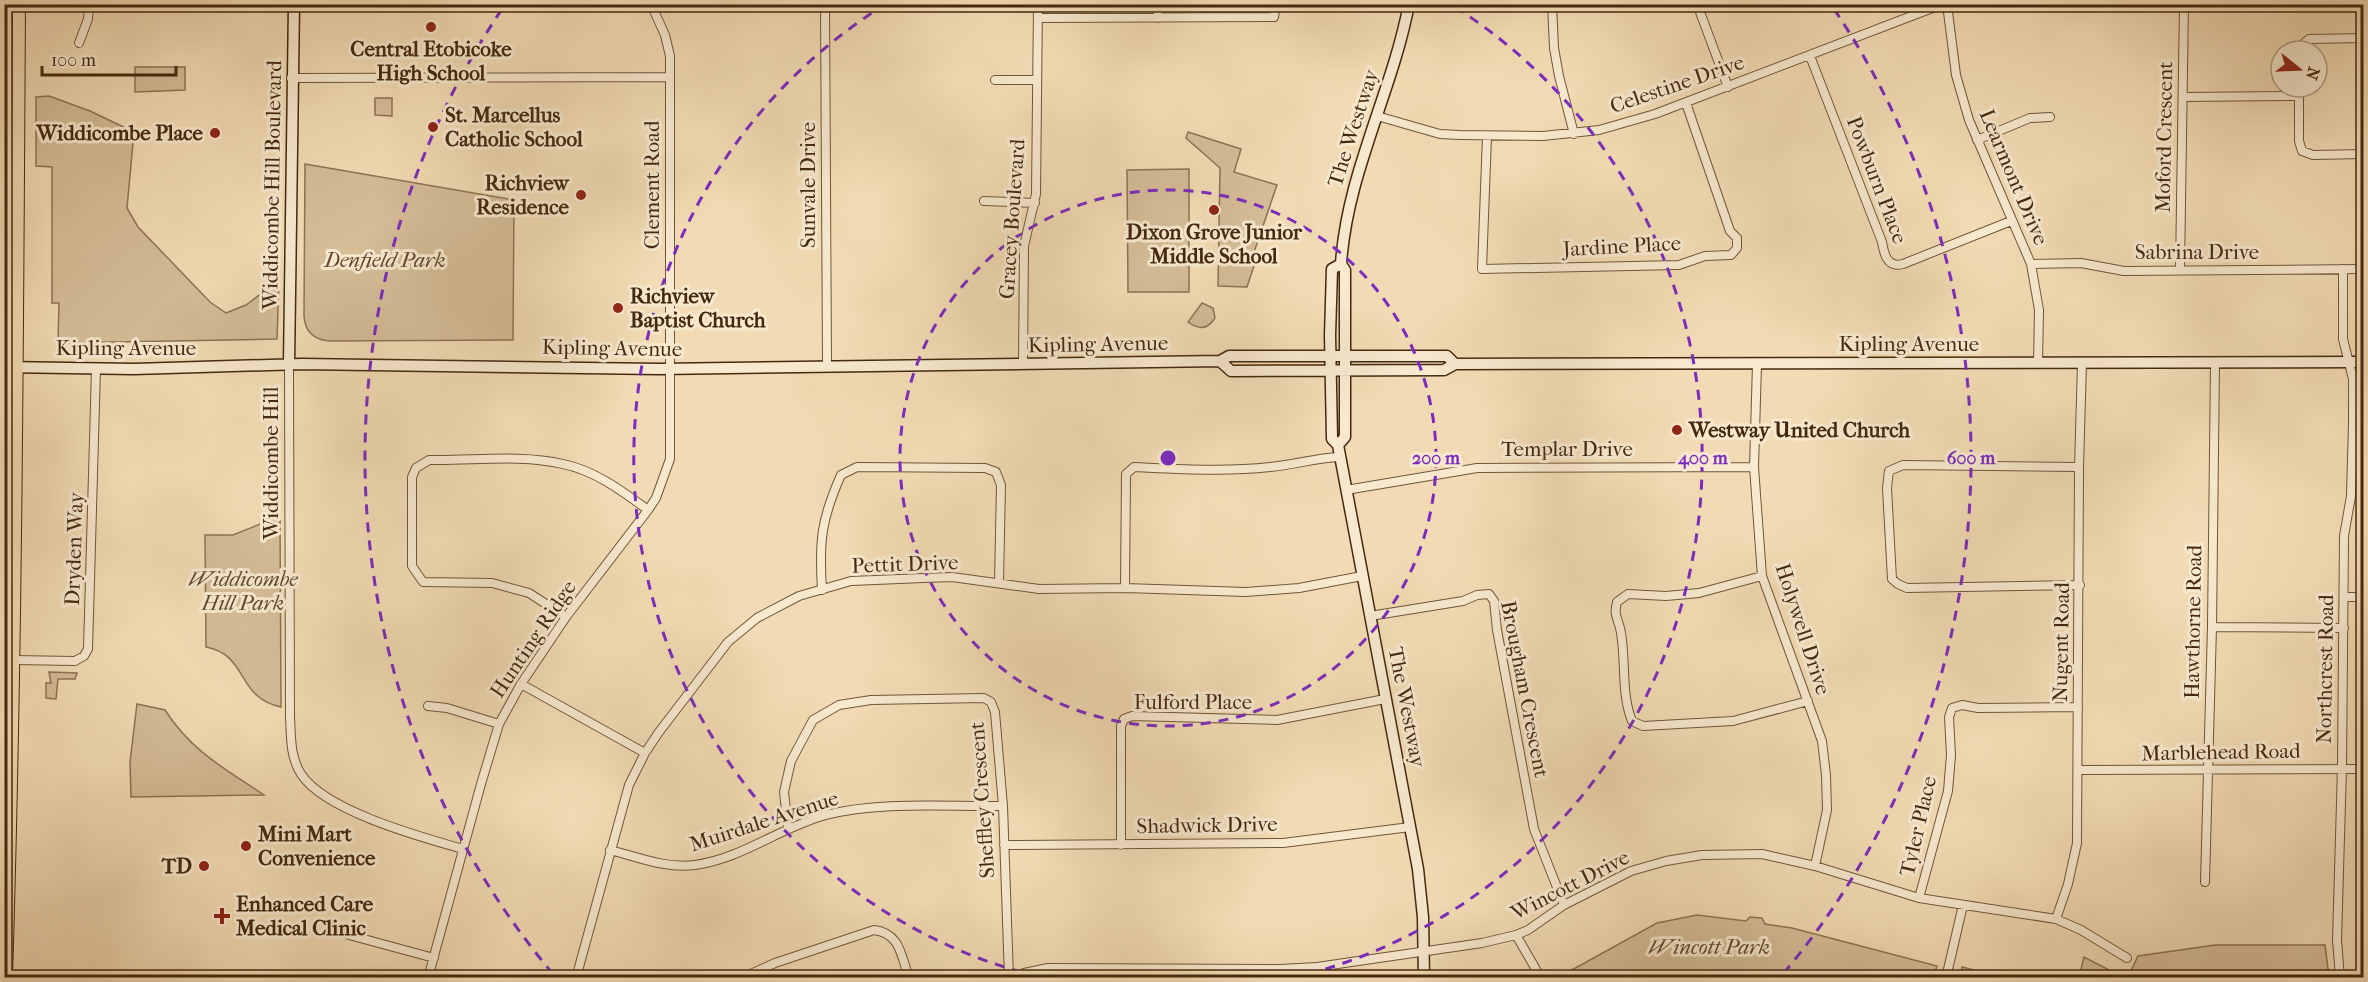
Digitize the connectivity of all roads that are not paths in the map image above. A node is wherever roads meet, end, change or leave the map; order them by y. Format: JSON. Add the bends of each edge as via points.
{"nodes":[{"id":1,"x":19,"y":4,"type":"edge"},
{"id":2,"x":88,"y":4,"type":"edge"},
{"id":3,"x":294,"y":4,"type":"edge"},
{"id":4,"x":651,"y":4,"type":"edge"},
{"id":5,"x":825,"y":4,"type":"edge"},
{"id":6,"x":1038,"y":4,"type":"edge"},
{"id":7,"x":1158,"y":4,"type":"edge"},
{"id":8,"x":1276,"y":4,"type":"edge"},
{"id":9,"x":1409,"y":4,"type":"edge"},
{"id":10,"x":1552,"y":4,"type":"edge"},
{"id":11,"x":1697,"y":4,"type":"edge"},
{"id":12,"x":1945,"y":4,"type":"edge"},
{"id":13,"x":2184,"y":4,"type":"edge"},
{"id":14,"x":1039,"y":18,"type":"junction"},
{"id":15,"x":1158,"y":18,"type":"junction"},
{"id":16,"x":2364,"y":38,"type":"edge"},
{"id":17,"x":2309,"y":39,"type":"edge"},
{"id":18,"x":79,"y":43,"type":"dead end"},
{"id":19,"x":1810,"y":56,"type":"junction"},
{"id":20,"x":670,"y":77,"type":"junction"},
{"id":21,"x":291,"y":78,"type":"junction"},
{"id":22,"x":995,"y":80,"type":"dead end"},
{"id":23,"x":1036,"y":80,"type":"junction"},
{"id":24,"x":1728,"y":87,"type":"junction"},
{"id":25,"x":2269,"y":96,"type":"edge"},
{"id":26,"x":2183,"y":97,"type":"junction"},
{"id":27,"x":2299,"y":99,"type":"edge"},
{"id":28,"x":1686,"y":103,"type":"junction"},
{"id":29,"x":1377,"y":116,"type":"junction"},
{"id":30,"x":2049,"y":117,"type":"dead end"},
{"id":31,"x":1574,"y":134,"type":"junction"},
{"id":32,"x":1487,"y":136,"type":"junction"},
{"id":33,"x":1977,"y":140,"type":"junction"},
{"id":34,"x":2364,"y":154,"type":"edge"},
{"id":35,"x":984,"y":201,"type":"dead end"},
{"id":36,"x":1035,"y":203,"type":"junction"},
{"id":37,"x":2011,"y":221,"type":"junction"},
{"id":38,"x":1341,"y":264,"type":"junction"},
{"id":39,"x":2031,"y":264,"type":"junction"},
{"id":40,"x":2343,"y":269,"type":"junction"},
{"id":41,"x":2364,"y":269,"type":"edge"},
{"id":42,"x":2180,"y":270,"type":"junction"},
{"id":43,"x":1330,"y":355,"type":"junction"},
{"id":44,"x":1346,"y":355,"type":"junction"},
{"id":45,"x":1220,"y":361,"type":"junction"},
{"id":46,"x":2349,"y":362,"type":"junction"},
{"id":47,"x":2364,"y":362,"type":"edge"},
{"id":48,"x":2038,"y":363,"type":"junction"},
{"id":49,"x":2082,"y":363,"type":"junction"},
{"id":50,"x":2215,"y":363,"type":"junction"},
{"id":51,"x":1023,"y":364,"type":"junction"},
{"id":52,"x":1455,"y":364,"type":"junction"},
{"id":53,"x":1757,"y":364,"type":"junction"},
{"id":54,"x":289,"y":365,"type":"junction"},
{"id":55,"x":826,"y":365,"type":"junction"},
{"id":56,"x":11,"y":367,"type":"edge"},
{"id":57,"x":96,"y":369,"type":"junction"},
{"id":58,"x":671,"y":369,"type":"junction"},
{"id":59,"x":1331,"y":371,"type":"junction"},
{"id":60,"x":1346,"y":371,"type":"junction"},
{"id":61,"x":1339,"y":451,"type":"junction"},
{"id":62,"x":1754,"y":467,"type":"junction"},
{"id":63,"x":2079,"y":467,"type":"junction"},
{"id":64,"x":1346,"y":489,"type":"junction"},
{"id":65,"x":648,"y":510,"type":"junction"},
{"id":66,"x":1362,"y":576,"type":"junction"},
{"id":67,"x":1762,"y":576,"type":"junction"},
{"id":68,"x":999,"y":583,"type":"junction"},
{"id":69,"x":2080,"y":585,"type":"junction"},
{"id":70,"x":1125,"y":588,"type":"junction"},
{"id":71,"x":822,"y":590,"type":"junction"},
{"id":72,"x":2344,"y":597,"type":"junction"},
{"id":73,"x":2364,"y":597,"type":"edge"},
{"id":74,"x":1370,"y":616,"type":"junction"},
{"id":75,"x":566,"y":617,"type":"junction"},
{"id":76,"x":2212,"y":627,"type":"junction"},
{"id":77,"x":2344,"y":628,"type":"junction"},
{"id":78,"x":13,"y":660,"type":"junction"},
{"id":79,"x":521,"y":684,"type":"junction"},
{"id":80,"x":1385,"y":699,"type":"junction"},
{"id":81,"x":1808,"y":701,"type":"junction"},
{"id":82,"x":428,"y":706,"type":"dead end"},
{"id":83,"x":2078,"y":707,"type":"junction"},
{"id":84,"x":499,"y":724,"type":"junction"},
{"id":85,"x":645,"y":753,"type":"junction"},
{"id":86,"x":2342,"y":768,"type":"junction"},
{"id":87,"x":2364,"y":768,"type":"edge"},
{"id":88,"x":2079,"y":770,"type":"junction"},
{"id":89,"x":2208,"y":771,"type":"junction"},
{"id":90,"x":1003,"y":806,"type":"junction"},
{"id":91,"x":1410,"y":827,"type":"junction"},
{"id":92,"x":788,"y":828,"type":"junction"},
{"id":93,"x":1004,"y":845,"type":"junction"},
{"id":94,"x":1121,"y":845,"type":"junction"},
{"id":95,"x":463,"y":849,"type":"junction"},
{"id":96,"x":610,"y":850,"type":"junction"},
{"id":97,"x":1815,"y":866,"type":"junction"},
{"id":98,"x":2205,"y":882,"type":"dead end"},
{"id":99,"x":1919,"y":898,"type":"junction"},
{"id":100,"x":1564,"y":905,"type":"junction"},
{"id":101,"x":1963,"y":905,"type":"junction"},
{"id":102,"x":2056,"y":920,"type":"junction"},
{"id":103,"x":349,"y":935,"type":"dead end"},
{"id":104,"x":1516,"y":935,"type":"junction"},
{"id":105,"x":1424,"y":951,"type":"junction"},
{"id":106,"x":434,"y":958,"type":"junction"},
{"id":107,"x":2127,"y":958,"type":"dead end"},
{"id":108,"x":6,"y":978,"type":"edge"},
{"id":109,"x":429,"y":978,"type":"edge"},
{"id":110,"x":576,"y":978,"type":"edge"},
{"id":111,"x":742,"y":978,"type":"edge"},
{"id":112,"x":909,"y":978,"type":"edge"},
{"id":113,"x":1009,"y":978,"type":"edge"},
{"id":114,"x":1016,"y":978,"type":"edge"},
{"id":115,"x":1424,"y":978,"type":"edge"},
{"id":116,"x":1541,"y":978,"type":"edge"},
{"id":117,"x":1946,"y":978,"type":"edge"},
{"id":118,"x":2340,"y":978,"type":"edge"}],
"edges":[{"from":1,"to":56,"type":"main road"},
{"from":2,"to":18,"type":"street","via":[[88,19]]},
{"from":3,"to":21,"type":"main road","name":"Widdicombe Hill Boulevard"},
{"from":4,"to":20,"type":"street","name":"Clement Road","via":[[665,35]]},
{"from":5,"to":55,"type":"street","name":"Sunvale Drive"},
{"from":6,"to":14,"type":"street","name":"Gracey Boulevard"},
{"from":7,"to":15,"type":"street"},
{"from":8,"to":15,"type":"street","via":[[1274,17]]},
{"from":9,"to":29,"type":"main road","name":"The Westway"},
{"from":10,"to":31,"type":"street","via":[[1554,48]]},
{"from":11,"to":24,"type":"street"},
{"from":12,"to":19,"type":"street","name":"Celestine Drive"},
{"from":12,"to":33,"type":"street","name":"Learmont Drive","via":[[1956,75]]},
{"from":13,"to":26,"type":"street","name":"Moford Crescent"},
{"from":14,"to":15,"type":"street"},
{"from":14,"to":23,"type":"street","name":"Gracey Boulevard"},
{"from":16,"to":17,"type":"street"},
{"from":19,"to":24,"type":"street","name":"Celestine Drive"},
{"from":19,"to":37,"type":"street","name":"Powburn Place","via":[[1890,263],[1903,264]]},
{"from":20,"to":21,"type":"street"},
{"from":20,"to":58,"type":"street","name":"Clement Road"},
{"from":21,"to":54,"type":"main road","name":"Widdicombe Hill Boulevard"},
{"from":22,"to":23,"type":"street"},
{"from":23,"to":36,"type":"street","name":"Gracey Boulevard"},
{"from":24,"to":28,"type":"street","name":"Celestine Drive"},
{"from":25,"to":26,"type":"street"},
{"from":26,"to":42,"type":"street","name":"Moford Crescent"},
{"from":27,"to":34,"type":"street","via":[[2302,151],[2313,155]]},
{"from":28,"to":31,"type":"street","name":"Celestine Drive","via":[[1639,120]]},
{"from":28,"to":32,"type":"street","name":"Jardine Place","via":[[1730,231],[1737,238],[1737,248],[1731,255],[1705,256],[1679,264],[1482,268]]},
{"from":29,"to":32,"type":"street","name":"Celestine Drive","via":[[1440,134]]},
{"from":29,"to":38,"type":"main road","name":"The Westway","via":[[1348,206]]},
{"from":30,"to":33,"type":"street","via":[[2030,118]]},
{"from":31,"to":32,"type":"street","name":"Celestine Drive"},
{"from":33,"to":37,"type":"street","name":"Learmont Drive"},
{"from":35,"to":36,"type":"street"},
{"from":36,"to":51,"type":"street","name":"Gracey Boulevard","via":[[1024,246]]},
{"from":37,"to":39,"type":"street","name":"Learmont Drive"},
{"from":38,"to":43,"type":"main road","name":"The Westway","via":[[1332,269]]},
{"from":38,"to":44,"type":"main road","name":"The Westway","via":[[1345,270]]},
{"from":39,"to":42,"type":"street","name":"Sabrina Drive","via":[[2081,263],[2124,271]]},
{"from":39,"to":48,"type":"street","name":"Learmont Drive","via":[[2040,310]]},
{"from":40,"to":41,"type":"street","name":"Sabrina Drive"},
{"from":40,"to":42,"type":"street","name":"Sabrina Drive"},
{"from":40,"to":46,"type":"street","name":"Northcrest Road","via":[[2343,339]]},
{"from":43,"to":44,"type":"main road","name":"Kipling Avenue"},
{"from":43,"to":45,"type":"main road","name":"Kipling Avenue","via":[[1229,356]]},
{"from":43,"to":59,"type":"main road","name":"The Westway"},
{"from":44,"to":52,"type":"main road","name":"Kipling Avenue","via":[[1447,356]]},
{"from":44,"to":60,"type":"main road","name":"The Westway"},
{"from":45,"to":51,"type":"main road","name":"Kipling Avenue"},
{"from":45,"to":59,"type":"main road","name":"Kipling Avenue","via":[[1231,371]]},
{"from":46,"to":47,"type":"main road","name":"Kipling Avenue"},
{"from":46,"to":50,"type":"main road","name":"Kipling Avenue"},
{"from":46,"to":72,"type":"street","name":"Northcrest Road","via":[[2353,379],[2353,433],[2351,496],[2344,536]]},
{"from":48,"to":49,"type":"main road","name":"Kipling Avenue"},
{"from":48,"to":53,"type":"main road","name":"Kipling Avenue"},
{"from":49,"to":50,"type":"main road","name":"Kipling Avenue"},
{"from":49,"to":63,"type":"street","name":"Nugent Road"},
{"from":50,"to":76,"type":"street","name":"Hawthorne Road"},
{"from":51,"to":55,"type":"main road","name":"Kipling Avenue"},
{"from":52,"to":53,"type":"main road","name":"Kipling Avenue"},
{"from":52,"to":60,"type":"main road","name":"Kipling Avenue","via":[[1444,370]]},
{"from":53,"to":62,"type":"street","name":"Holywell Drive"},
{"from":54,"to":57,"type":"main road","name":"Kipling Avenue"},
{"from":54,"to":58,"type":"main road","name":"Kipling Avenue"},
{"from":54,"to":95,"type":"street","name":"Widdicombe Hill","via":[[290,716],[295,760],[301,775],[327,798],[398,831]]},
{"from":55,"to":58,"type":"main road","name":"Kipling Avenue"},
{"from":56,"to":57,"type":"main road","name":"Kipling Avenue"},
{"from":56,"to":78,"type":"main road"},
{"from":57,"to":78,"type":"street","name":"Dryden Way","via":[[88,649],[75,661]]},
{"from":58,"to":65,"type":"street","name":"Hunting Ridge","via":[[670,459]]},
{"from":59,"to":60,"type":"main road","name":"Kipling Avenue"},
{"from":59,"to":61,"type":"main road","name":"The Westway","via":[[1332,439]]},
{"from":60,"to":61,"type":"main road","name":"The Westway","via":[[1345,437]]},
{"from":61,"to":64,"type":"main road","name":"The Westway"},
{"from":61,"to":70,"type":"street","via":[[1269,467],[1134,467],[1126,474]]},
{"from":62,"to":64,"type":"street","name":"Templar Drive","via":[[1477,468]]},
{"from":62,"to":67,"type":"street","name":"Holywell Drive"},
{"from":63,"to":69,"type":"street","name":"Nugent Road"},
{"from":63,"to":69,"type":"street","via":[[1903,465],[1890,471],[1887,488],[1892,579],[1898,584],[1907,588]]},
{"from":64,"to":66,"type":"main road","name":"The Westway"},
{"from":65,"to":75,"type":"street","name":"Hunting Ridge"},
{"from":65,"to":75,"type":"street","via":[[614,485],[563,464],[429,460],[416,468],[412,477],[412,567],[423,582],[492,583],[529,593]]},
{"from":66,"to":70,"type":"street","name":"Pettit Drive","via":[[1299,588],[1246,592]]},
{"from":66,"to":74,"type":"main road","name":"The Westway"},
{"from":67,"to":81,"type":"street","name":"Holywell Drive"},
{"from":67,"to":81,"type":"street","via":[[1699,593],[1628,594],[1617,602],[1614,614],[1621,631],[1627,709],[1632,722],[1643,726],[1733,721]]},
{"from":68,"to":70,"type":"street","name":"Pettit Drive","via":[[1039,589]]},
{"from":68,"to":71,"type":"street","name":"Pettit Drive","via":[[923,578],[851,582]]},
{"from":68,"to":71,"type":"street","via":[[1001,485],[996,472],[985,468],[857,467],[841,475],[823,522]]},
{"from":69,"to":83,"type":"street","name":"Nugent Road"},
{"from":71,"to":85,"type":"street","name":"Pettit Drive","via":[[799,596],[757,618],[728,642]]},
{"from":72,"to":73,"type":"street"},
{"from":72,"to":77,"type":"street","name":"Northcrest Road"},
{"from":74,"to":80,"type":"main road","name":"The Westway"},
{"from":74,"to":100,"type":"street","name":"Brougham Crescent","via":[[1463,601],[1477,595],[1489,594],[1494,601],[1534,829]]},
{"from":75,"to":79,"type":"street","name":"Hunting Ridge"},
{"from":76,"to":77,"type":"street"},
{"from":76,"to":89,"type":"street","name":"Hawthorne Road"},
{"from":77,"to":86,"type":"street","name":"Northcrest Road"},
{"from":78,"to":108,"type":"main road"},
{"from":79,"to":84,"type":"street","name":"Hunting Ridge"},
{"from":79,"to":85,"type":"street"},
{"from":80,"to":91,"type":"main road","name":"The Westway"},
{"from":80,"to":94,"type":"street","name":"Fulford Place","via":[[1277,720],[1132,716],[1124,719],[1120,726]]},
{"from":81,"to":97,"type":"street","name":"Holywell Drive","via":[[1822,741],[1826,775],[1827,810]]},
{"from":82,"to":84,"type":"street"},
{"from":83,"to":88,"type":"street","name":"Nugent Road"},
{"from":83,"to":99,"type":"street","name":"Tyler Place","via":[[1952,708],[1948,791]]},
{"from":84,"to":95,"type":"street","name":"Hunting Ridge"},
{"from":85,"to":96,"type":"street","name":"Pettit Drive","via":[[629,785]]},
{"from":86,"to":87,"type":"street","name":"Marblehead Road"},
{"from":86,"to":89,"type":"street","name":"Marblehead Road"},
{"from":86,"to":118,"type":"street","name":"Northcrest Road","via":[[2337,940]]},
{"from":88,"to":89,"type":"street","name":"Marblehead Road"},
{"from":88,"to":102,"type":"street","name":"Nugent Road","via":[[2077,843]]},
{"from":89,"to":98,"type":"street","name":"Hawthorne Road"},
{"from":90,"to":92,"type":"street","name":"Muirdale Avenue","via":[[869,808],[826,815]]},
{"from":90,"to":92,"type":"street","name":"Sheffley Crescent","via":[[991,702],[984,698],[871,700],[839,705],[813,720],[791,761],[784,792]]},
{"from":90,"to":93,"type":"street","name":"Sheffley Crescent"},
{"from":91,"to":94,"type":"street","name":"Shadwick Drive","via":[[1283,843]]},
{"from":91,"to":105,"type":"main road","name":"The Westway","via":[[1422,900]]},
{"from":92,"to":96,"type":"street","name":"Muirdale Avenue","via":[[726,857],[694,866],[662,864]]},
{"from":93,"to":94,"type":"street","name":"Shadwick Drive"},
{"from":93,"to":113,"type":"street","name":"Sheffley Crescent"},
{"from":95,"to":106,"type":"street","name":"Hunting Ridge"},
{"from":96,"to":110,"type":"street","name":"Pettit Drive"},
{"from":97,"to":99,"type":"street","name":"Wincott Drive"},
{"from":97,"to":100,"type":"street","name":"Wincott Drive","via":[[1762,854],[1702,855],[1631,871]]},
{"from":99,"to":101,"type":"street","name":"Wincott Drive"},
{"from":100,"to":104,"type":"street","name":"Wincott Drive"},
{"from":101,"to":102,"type":"street","name":"Wincott Drive"},
{"from":101,"to":117,"type":"street"},
{"from":102,"to":107,"type":"street","name":"Wincott Drive"},
{"from":103,"to":106,"type":"street"},
{"from":104,"to":105,"type":"street","name":"Wincott Drive"},
{"from":104,"to":116,"type":"street"},
{"from":105,"to":114,"type":"street","name":"Wincott Drive","via":[[1289,969],[1047,968]]},
{"from":105,"to":115,"type":"main road","name":"The Westway"},
{"from":106,"to":109,"type":"street","name":"Hunting Ridge"},
{"from":111,"to":112,"type":"street","via":[[774,963],[874,930],[886,931],[896,940]]}]}
